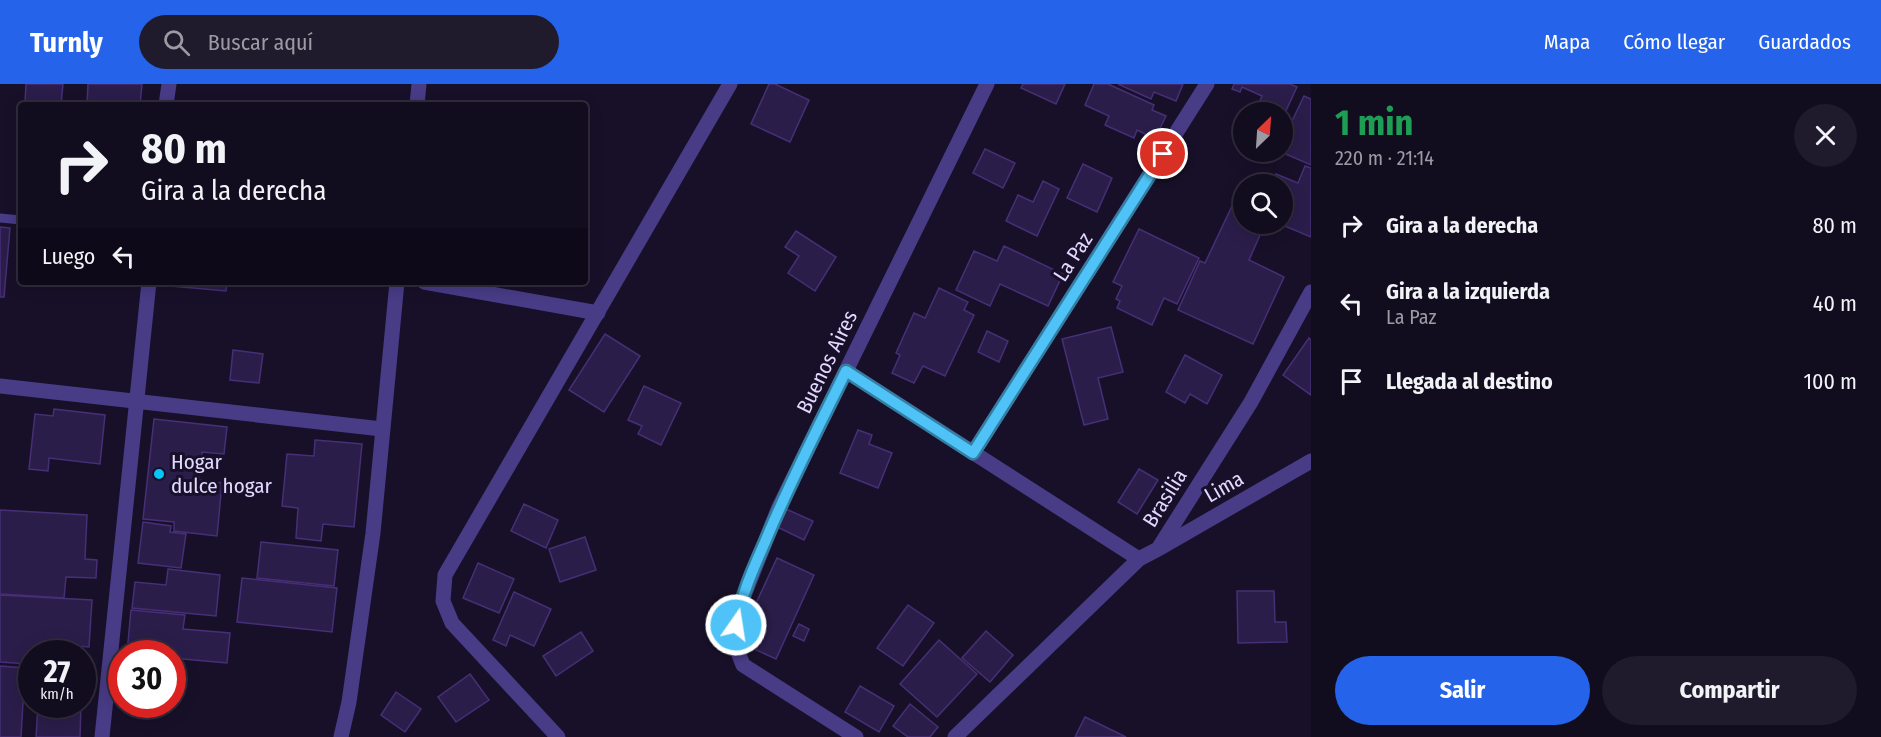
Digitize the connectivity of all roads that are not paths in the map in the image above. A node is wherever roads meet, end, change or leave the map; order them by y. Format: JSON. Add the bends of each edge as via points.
{"nodes":[{"id":1,"x":169,"y":84,"type":"edge"},
{"id":2,"x":419,"y":84,"type":"edge"},
{"id":3,"x":730,"y":84,"type":"edge"},
{"id":4,"x":987,"y":84,"type":"edge"},
{"id":5,"x":1207,"y":84,"type":"edge"},
{"id":6,"x":166,"y":102,"type":"edge"},
{"id":7,"x":417,"y":102,"type":"edge"},
{"id":8,"x":0,"y":218,"type":"edge"},
{"id":9,"x":18,"y":220,"type":"edge"},
{"id":10,"x":149,"y":285,"type":"edge"},
{"id":11,"x":397,"y":285,"type":"edge"},
{"id":12,"x":441,"y":285,"type":"edge"},
{"id":13,"x":1311,"y":292,"type":"edge"},
{"id":14,"x":598,"y":312,"type":"junction"},
{"id":15,"x":846,"y":371,"type":"junction"},
{"id":16,"x":0,"y":386,"type":"edge"},
{"id":17,"x":136,"y":401,"type":"junction"},
{"id":18,"x":382,"y":429,"type":"junction"},
{"id":19,"x":973,"y":453,"type":"junction"},
{"id":20,"x":1311,"y":461,"type":"edge"},
{"id":21,"x":1158,"y":549,"type":"junction"},
{"id":22,"x":1139,"y":560,"type":"junction"},
{"id":23,"x":102,"y":737,"type":"edge"},
{"id":24,"x":341,"y":737,"type":"edge"},
{"id":25,"x":558,"y":737,"type":"edge"},
{"id":26,"x":856,"y":737,"type":"edge"},
{"id":27,"x":955,"y":737,"type":"edge"}],
"edges":[{"from":1,"to":6,"type":"street"},
{"from":2,"to":7,"type":"street"},
{"from":3,"to":14,"type":"street"},
{"from":4,"to":15,"type":"street","name":"Buenos Aires"},
{"from":5,"to":19,"type":"street","name":"La Paz"},
{"from":8,"to":9,"type":"lane"},
{"from":10,"to":17,"type":"street"},
{"from":11,"to":18,"type":"street"},
{"from":12,"to":14,"type":"street"},
{"from":13,"to":21,"type":"street","name":"Brasilia","via":[[1251,402]]},
{"from":14,"to":25,"type":"street","via":[[445,575],[442,601],[452,623]]},
{"from":15,"to":19,"type":"street"},
{"from":15,"to":26,"type":"street","name":"Buenos Aires","via":[[779,507],[747,584],[734,642],[743,665]]},
{"from":16,"to":17,"type":"street"},
{"from":17,"to":18,"type":"street"},
{"from":17,"to":23,"type":"street"},
{"from":18,"to":24,"type":"street","via":[[371,544]]},
{"from":19,"to":22,"type":"street"},
{"from":20,"to":21,"type":"street","name":"Lima"},
{"from":21,"to":22,"type":"street","name":"Brasilia"},
{"from":22,"to":27,"type":"street","name":"Brasilia"}]}
